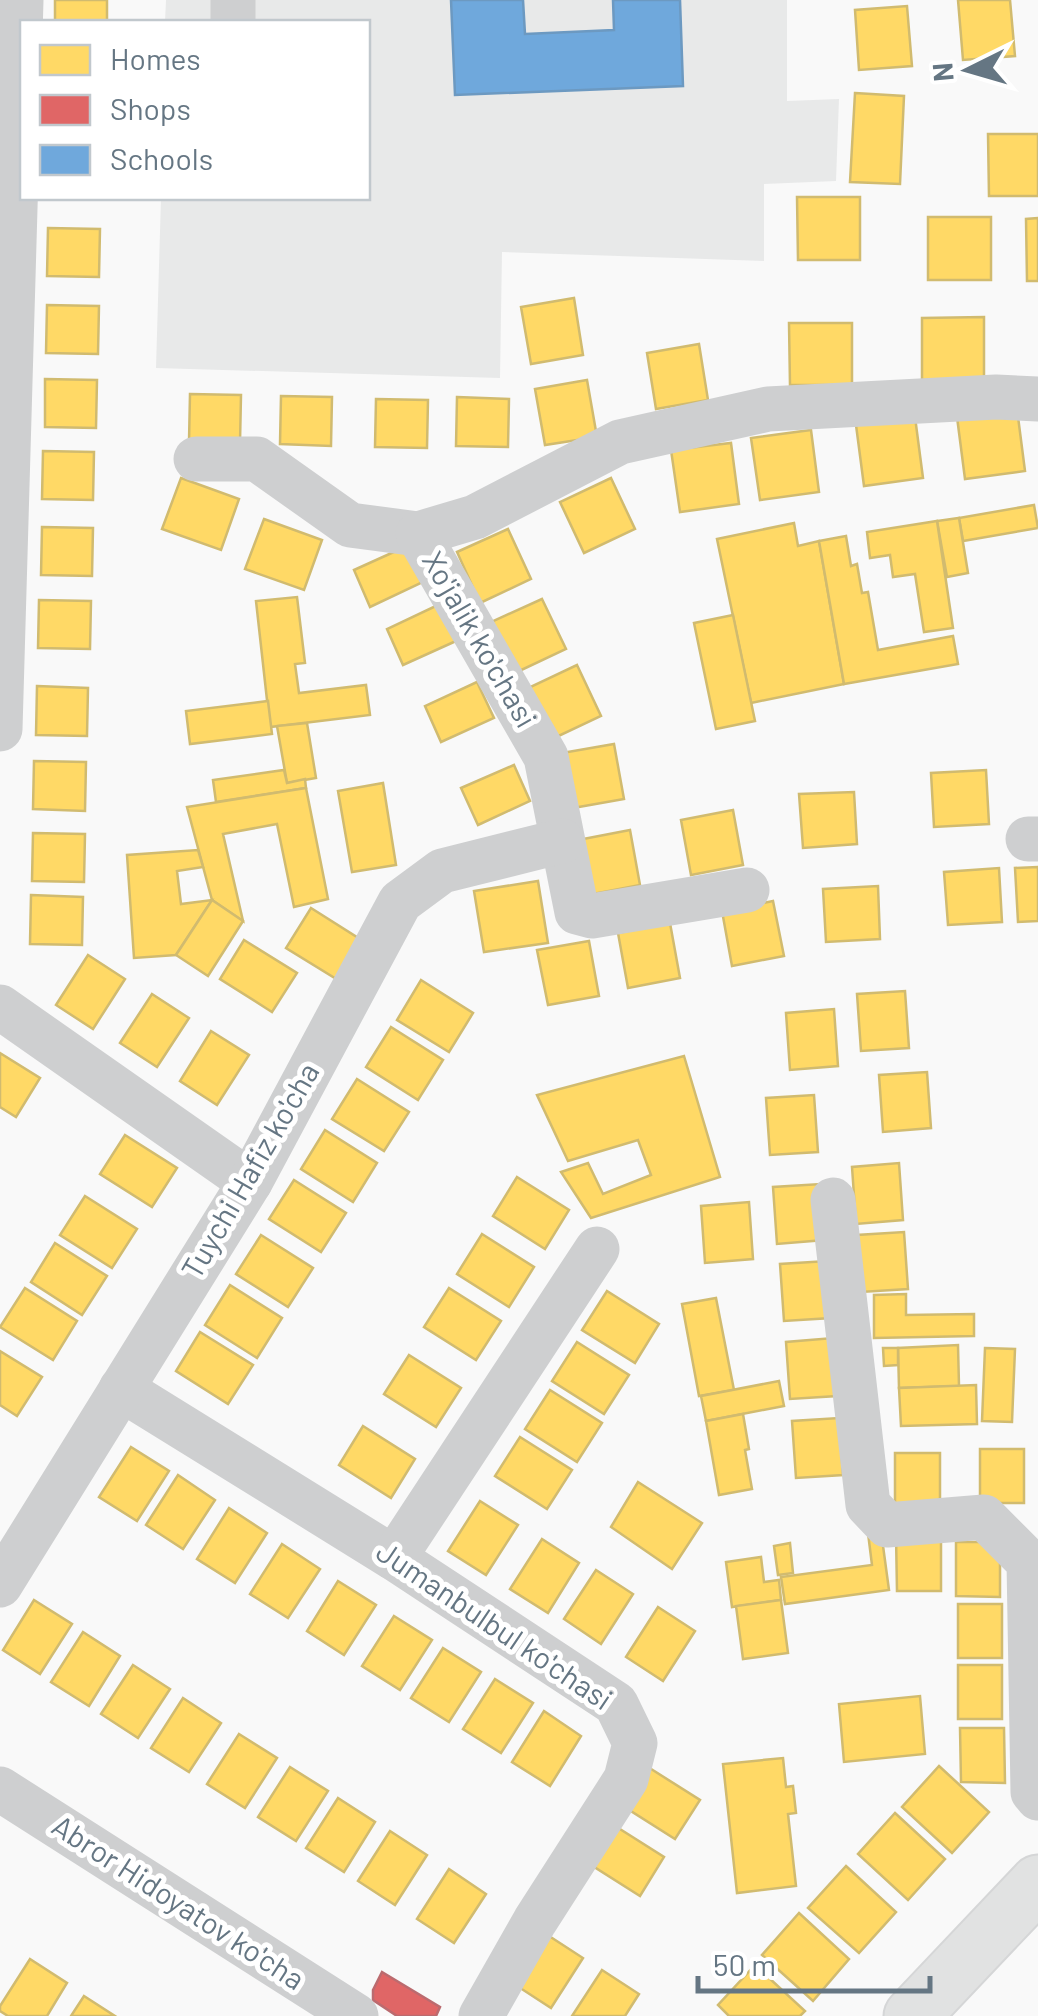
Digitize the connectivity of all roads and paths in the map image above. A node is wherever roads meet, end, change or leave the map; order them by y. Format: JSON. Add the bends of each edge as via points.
{"nodes":[{"id":1,"x":21,"y":0,"type":"edge"},
{"id":2,"x":9,"y":170,"type":"edge"},
{"id":3,"x":1038,"y":399,"type":"edge"},
{"id":4,"x":196,"y":459,"type":"dead end"},
{"id":5,"x":418,"y":534,"type":"junction"},
{"id":6,"x":0,"y":729,"type":"edge"},
{"id":7,"x":562,"y":841,"type":"junction"},
{"id":8,"x":747,"y":890,"type":"dead end"},
{"id":9,"x":0,"y":1007,"type":"edge"},
{"id":10,"x":250,"y":1182,"type":"junction"},
{"id":11,"x":833,"y":1200,"type":"dead end"},
{"id":12,"x":596,"y":1248,"type":"dead end"},
{"id":13,"x":122,"y":1388,"type":"junction"},
{"id":14,"x":394,"y":1558,"type":"junction"},
{"id":15,"x":0,"y":1585,"type":"edge"},
{"id":16,"x":0,"y":1789,"type":"edge"},
{"id":17,"x":1038,"y":1798,"type":"edge"},
{"id":18,"x":1038,"y":1883,"type":"edge"},
{"id":19,"x":1038,"y":1922,"type":"edge"},
{"id":20,"x":356,"y":2016,"type":"edge"},
{"id":21,"x":481,"y":2016,"type":"edge"},
{"id":22,"x":912,"y":2016,"type":"edge"},
{"id":23,"x":951,"y":2016,"type":"edge"}],
"edges":[{"from":1,"to":2,"type":"street"},
{"from":2,"to":6,"type":"street"},
{"from":3,"to":5,"type":"street","name":"Xo'jalik ko'chasi","via":[[749,413],[620,442],[475,517]]},
{"from":4,"to":5,"type":"street","via":[[257,459],[350,526]]},
{"from":5,"to":7,"type":"street","name":"Xo'jalik ko'chasi","via":[[546,757]]},
{"from":7,"to":8,"type":"street","name":"Xo'jalik ko'chasi","via":[[578,912],[592,916]]},
{"from":7,"to":10,"type":"street","name":"Tuychi Hafiz ko'cha","via":[[442,871],[400,902]]},
{"from":9,"to":10,"type":"street"},
{"from":10,"to":13,"type":"street","name":"Tuychi Hafiz ko'cha"},
{"from":11,"to":17,"type":"street","via":[[868,1504],[887,1525],[984,1517],[1029,1562]]},
{"from":12,"to":14,"type":"street"},
{"from":13,"to":14,"type":"street","name":"Jumanbulbul ko'chasi"},
{"from":13,"to":15,"type":"street","name":"Tuychi Hafiz ko'cha"},
{"from":14,"to":21,"type":"street","name":"Jumanbulbul ko'chasi","via":[[616,1704],[634,1742],[626,1779]]},
{"from":16,"to":20,"type":"street","name":"Abror Hidoyatov ko'cha"},
{"from":18,"to":22,"type":"main road"},
{"from":19,"to":23,"type":"main road"}]}
